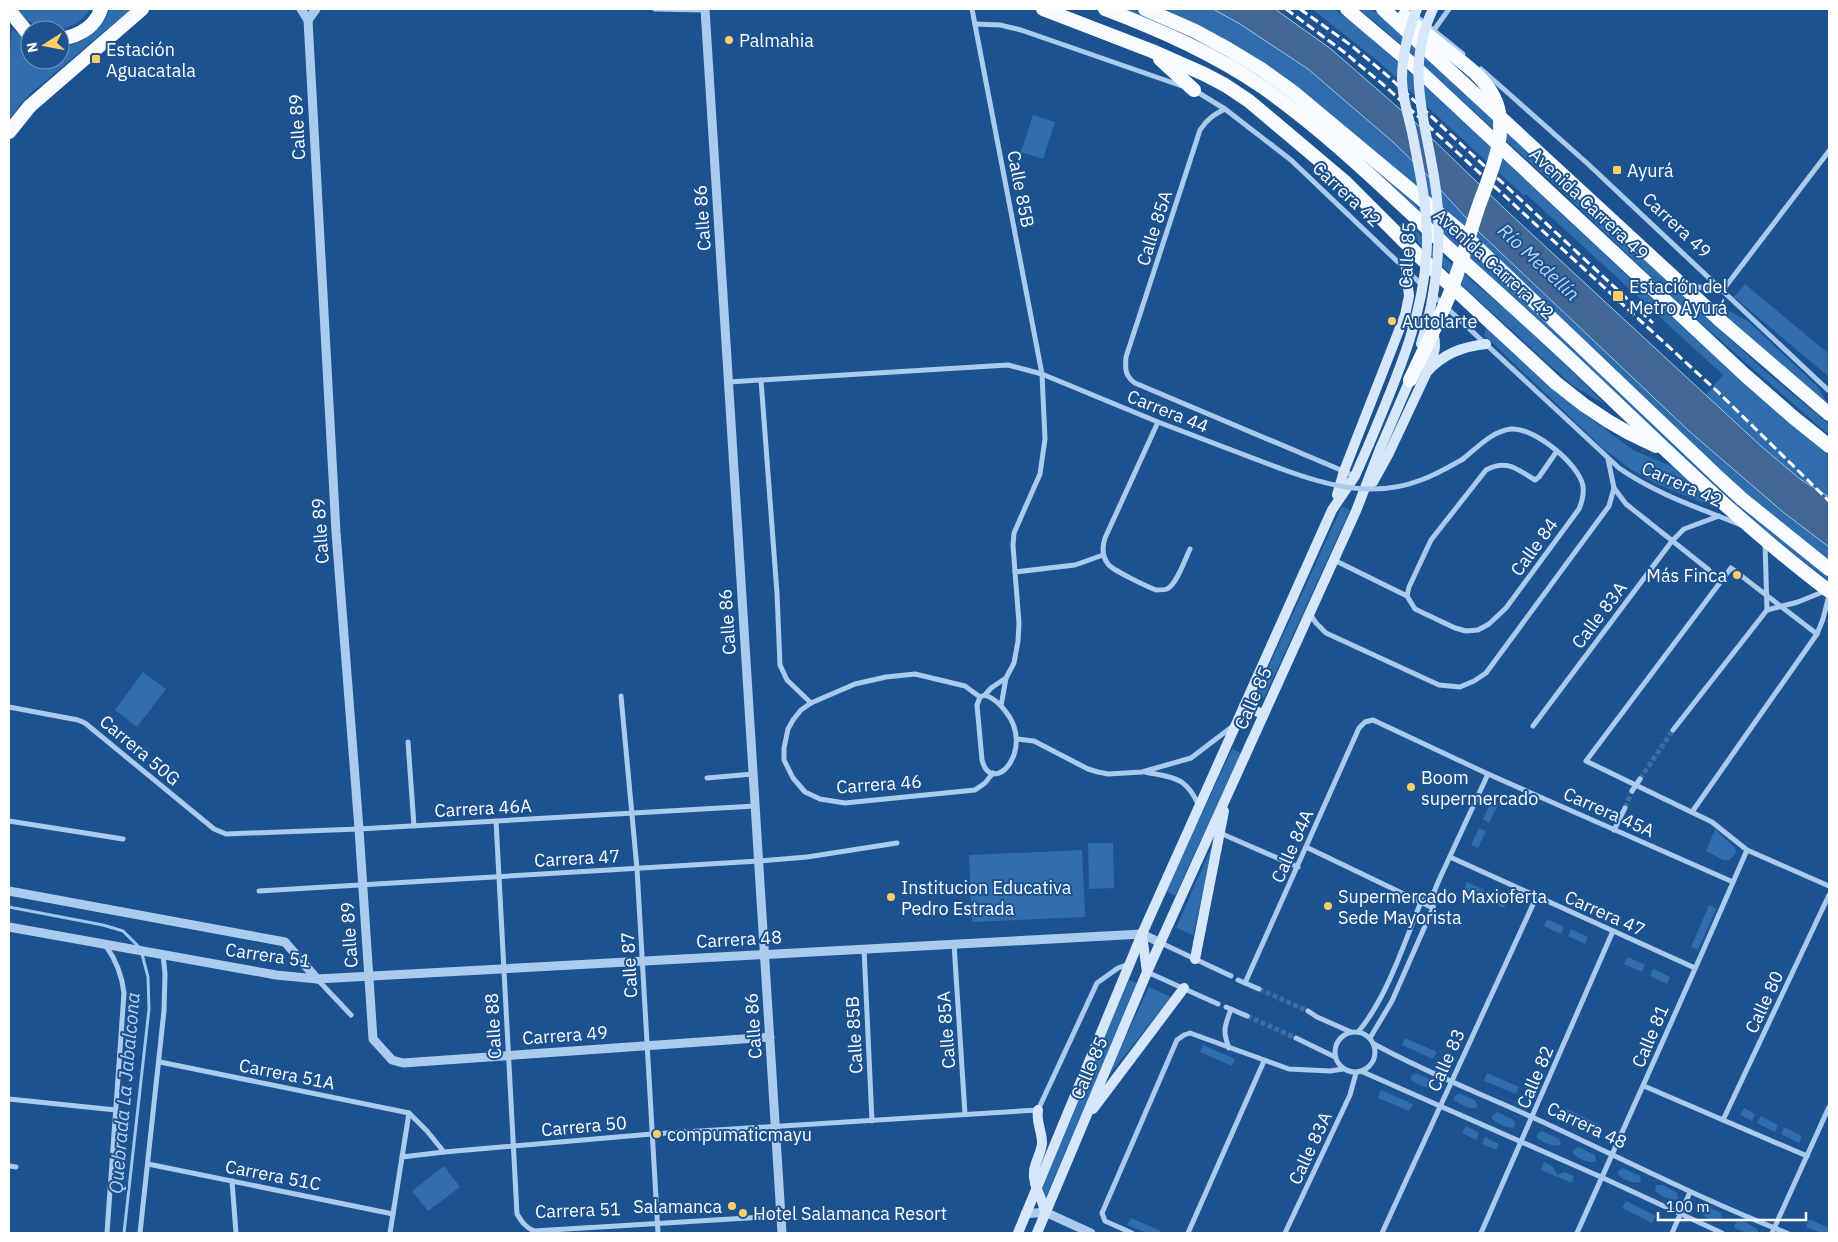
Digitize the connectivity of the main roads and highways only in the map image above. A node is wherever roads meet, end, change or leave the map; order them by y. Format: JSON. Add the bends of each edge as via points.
{"nodes":[{"id":1,"x":101,"y":9,"type":"edge"},
{"id":2,"x":142,"y":9,"type":"edge"},
{"id":3,"x":1043,"y":9,"type":"edge"},
{"id":4,"x":1105,"y":9,"type":"edge"},
{"id":5,"x":1145,"y":9,"type":"edge"},
{"id":6,"x":1347,"y":9,"type":"edge"},
{"id":7,"x":1383,"y":9,"type":"edge"},
{"id":8,"x":1395,"y":9,"type":"edge"},
{"id":9,"x":1417,"y":9,"type":"edge"},
{"id":10,"x":1433,"y":9,"type":"edge"},
{"id":11,"x":9,"y":10,"type":"edge"},
{"id":12,"x":20,"y":24,"type":"edge"},
{"id":13,"x":70,"y":37,"type":"edge"},
{"id":14,"x":1152,"y":52,"type":"junction"},
{"id":15,"x":1194,"y":90,"type":"road end"},
{"id":16,"x":9,"y":132,"type":"edge"},
{"id":17,"x":1406,"y":270,"type":"road end"},
{"id":18,"x":1400,"y":328,"type":"junction"},
{"id":19,"x":1486,"y":344,"type":"road end"},
{"id":20,"x":1427,"y":372,"type":"junction"},
{"id":21,"x":1410,"y":380,"type":"junction"},
{"id":22,"x":1829,"y":414,"type":"edge"},
{"id":23,"x":1829,"y":446,"type":"edge"},
{"id":24,"x":1665,"y":450,"type":"junction"},
{"id":25,"x":1332,"y":510,"type":"junction"},
{"id":26,"x":1356,"y":511,"type":"junction"},
{"id":27,"x":1829,"y":569,"type":"edge"},
{"id":28,"x":1829,"y":592,"type":"edge"},
{"id":29,"x":1244,"y":706,"type":"junction"},
{"id":30,"x":1264,"y":714,"type":"junction"},
{"id":31,"x":1228,"y":793,"type":"junction"},
{"id":32,"x":1142,"y":934,"type":"junction"},
{"id":33,"x":1195,"y":959,"type":"road end"},
{"id":34,"x":1147,"y":972,"type":"junction"},
{"id":35,"x":1184,"y":988,"type":"road end"},
{"id":36,"x":1038,"y":1110,"type":"road end"},
{"id":37,"x":1083,"y":1122,"type":"junction"},
{"id":38,"x":1036,"y":1188,"type":"junction"},
{"id":39,"x":1045,"y":1212,"type":"junction"},
{"id":40,"x":1018,"y":1233,"type":"edge"},
{"id":41,"x":1037,"y":1233,"type":"edge"}],
"edges":[{"from":1,"to":13,"type":"highway","via":[[90,27]]},
{"from":2,"to":16,"type":"highway","via":[[30,106]]},
{"from":3,"to":14,"type":"highway"},
{"from":4,"to":24,"type":"highway","name":"Avenida Carrera 42","via":[[1168,34],[1209,55],[1292,108],[1425,226]]},
{"from":5,"to":27,"type":"highway","name":"Avenida Carrera 42","via":[[1195,31],[1262,69],[1315,110],[1461,232],[1742,499]]},
{"from":6,"to":23,"type":"highway","name":"Avenida Carrera 49","via":[[1412,64],[1745,375]]},
{"from":7,"to":22,"type":"highway","name":"Avenida Carrera 49","via":[[1751,348]]},
{"from":8,"to":21,"type":"highway","bridge":true,"via":[[1436,37],[1487,85],[1498,109],[1500,128],[1492,166],[1460,266]]},
{"from":9,"to":25,"type":"main road","name":"Calle 85","bridge":true,"via":[[1404,48],[1402,82],[1425,196],[1427,241],[1424,278],[1409,343],[1369,444],[1355,476]]},
{"from":10,"to":21,"type":"main road","name":"Calle 85","bridge":true,"via":[[1422,36],[1417,83],[1435,184],[1438,226],[1435,279],[1425,331]]},
{"from":11,"to":12,"type":"highway"},
{"from":14,"to":15,"type":"highway"},
{"from":14,"to":24,"type":"highway","via":[[1211,78],[1249,101],[1344,181],[1419,256],[1556,383],[1608,421]]},
{"from":17,"to":18,"type":"main road","via":[[1408,307]]},
{"from":18,"to":20,"type":"main road","via":[[1412,320],[1431,330],[1435,347]]},
{"from":18,"to":25,"type":"main road"},
{"from":19,"to":20,"type":"main road","via":[[1452,352],[1434,363]]},
{"from":20,"to":26,"type":"main road","via":[[1389,453]]},
{"from":21,"to":26,"type":"main road","name":"Calle 85","bridge":true},
{"from":24,"to":28,"type":"highway","name":"Avenida Carrera 42","via":[[1764,540]]},
{"from":25,"to":29,"type":"main road","name":"Calle 85"},
{"from":26,"to":30,"type":"main road","name":"Calle 85"},
{"from":29,"to":30,"type":"main road"},
{"from":29,"to":32,"type":"main road","name":"Calle 85"},
{"from":30,"to":31,"type":"main road","name":"Calle 85"},
{"from":31,"to":33,"type":"main road"},
{"from":31,"to":34,"type":"main road","name":"Calle 85"},
{"from":32,"to":34,"type":"main road"},
{"from":32,"to":38,"type":"main road","name":"Calle 85"},
{"from":34,"to":37,"type":"main road","name":"Calle 85"},
{"from":35,"to":37,"type":"main road"},
{"from":36,"to":38,"type":"main road","via":[[1037,1121],[1043,1142],[1034,1170]]},
{"from":37,"to":39,"type":"main road","name":"Calle 85"},
{"from":38,"to":39,"type":"main road"},
{"from":38,"to":40,"type":"main road","name":"Calle 85"},
{"from":39,"to":41,"type":"main road","name":"Calle 85"}]}
